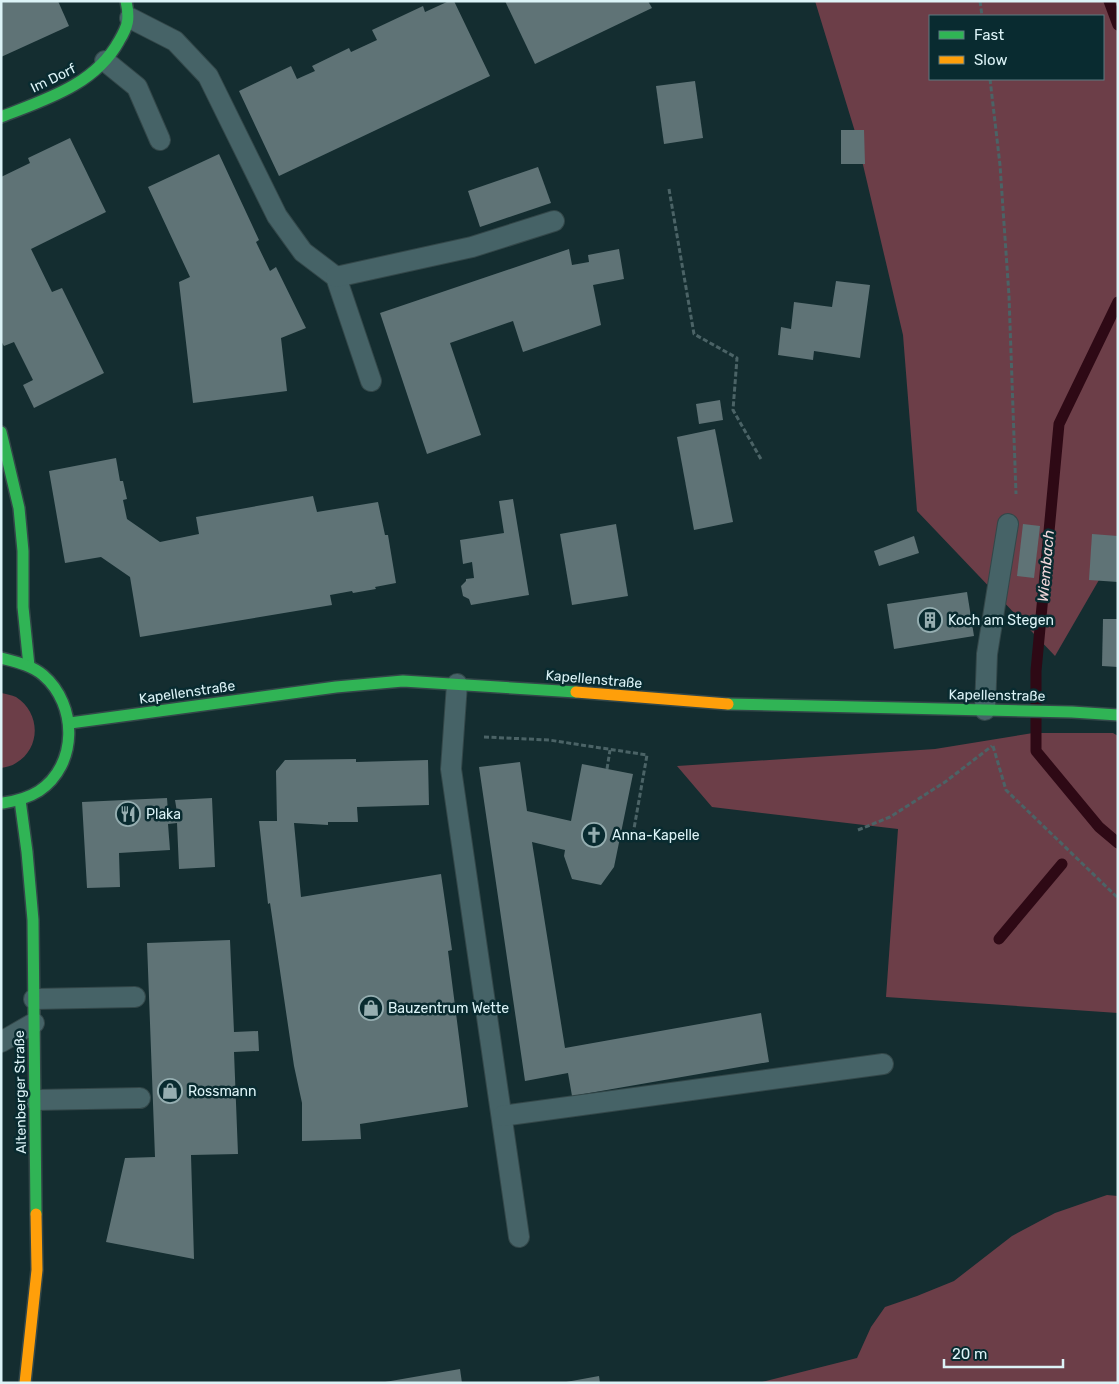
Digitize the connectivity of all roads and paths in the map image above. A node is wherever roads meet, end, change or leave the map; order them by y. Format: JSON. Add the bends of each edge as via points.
{"nodes":[{"id":1,"x":980,"y":1,"type":"edge"},
{"id":2,"x":128,"y":10,"type":"edge"},
{"id":3,"x":982,"y":15,"type":"edge"},
{"id":4,"x":105,"y":61,"type":"junction"},
{"id":5,"x":990,"y":80,"type":"edge"},
{"id":6,"x":1,"y":118,"type":"edge"},
{"id":7,"x":160,"y":140,"type":"dead end"},
{"id":8,"x":669,"y":189,"type":"dead end"},
{"id":9,"x":554,"y":221,"type":"dead end"},
{"id":10,"x":336,"y":277,"type":"junction"},
{"id":11,"x":371,"y":381,"type":"dead end"},
{"id":12,"x":1,"y":432,"type":"edge"},
{"id":13,"x":762,"y":461,"type":"dead end"},
{"id":14,"x":1008,"y":524,"type":"joint"},
{"id":15,"x":1,"y":658,"type":"edge"},
{"id":16,"x":29,"y":666,"type":"junction"},
{"id":17,"x":457,"y":684,"type":"junction"},
{"id":18,"x":992,"y":710,"type":"junction"},
{"id":19,"x":1118,"y":715,"type":"edge"},
{"id":20,"x":70,"y":723,"type":"junction"},
{"id":21,"x":453,"y":737,"type":"junction"},
{"id":22,"x":993,"y":746,"type":"junction"},
{"id":23,"x":610,"y":750,"type":"junction"},
{"id":24,"x":607,"y":769,"type":"dead end"},
{"id":25,"x":20,"y":800,"type":"junction"},
{"id":26,"x":1,"y":803,"type":"edge"},
{"id":27,"x":858,"y":830,"type":"dead end"},
{"id":28,"x":632,"y":840,"type":"dead end"},
{"id":29,"x":1118,"y":898,"type":"edge"},
{"id":30,"x":136,"y":997,"type":"dead end"},
{"id":31,"x":34,"y":999,"type":"junction"},
{"id":32,"x":34,"y":1023,"type":"junction"},
{"id":33,"x":1,"y":1042,"type":"edge"},
{"id":34,"x":883,"y":1064,"type":"dead end"},
{"id":35,"x":140,"y":1098,"type":"dead end"},
{"id":36,"x":35,"y":1100,"type":"junction"},
{"id":37,"x":502,"y":1116,"type":"junction"},
{"id":38,"x":519,"y":1237,"type":"dead end"},
{"id":39,"x":25,"y":1383,"type":"edge"}],
"edges":[{"from":1,"to":3,"type":"path"},
{"from":2,"to":4,"type":"main road","name":"Im Dorf","via":[[120,42]]},
{"from":2,"to":10,"type":"lane","via":[[175,41],[208,76],[277,216],[303,252]]},
{"from":4,"to":6,"type":"main road","name":"Im Dorf","via":[[88,78],[67,90]]},
{"from":4,"to":7,"type":"lane","via":[[137,87]]},
{"from":5,"to":14,"type":"path","via":[[1009,296],[1018,491]]},
{"from":8,"to":13,"type":"path","via":[[694,334],[737,358],[733,410]]},
{"from":9,"to":10,"type":"lane","via":[[472,247]]},
{"from":10,"to":11,"type":"lane"},
{"from":12,"to":16,"type":"main road","via":[[19,508]]},
{"from":14,"to":18,"type":"lane","via":[[987,654]]},
{"from":15,"to":16,"type":"main road"},
{"from":16,"to":20,"type":"main road","via":[[55,686],[65,704]]},
{"from":17,"to":18,"type":"main road","name":"Kapellenstraße","via":[[732,704]]},
{"from":17,"to":20,"type":"main road","name":"Kapellenstraße","via":[[402,681],[336,687]]},
{"from":17,"to":21,"type":"lane"},
{"from":18,"to":19,"type":"main road","name":"Kapellenstraße"},
{"from":18,"to":22,"type":"path"},
{"from":20,"to":25,"type":"main road","via":[[68,748],[58,771],[42,789]]},
{"from":21,"to":23,"type":"path","via":[[549,740]]},
{"from":21,"to":37,"type":"lane","via":[[451,769]]},
{"from":22,"to":27,"type":"path","via":[[890,818]]},
{"from":22,"to":29,"type":"path","via":[[1006,790]]},
{"from":23,"to":24,"type":"path"},
{"from":23,"to":28,"type":"path","via":[[647,755]]},
{"from":25,"to":26,"type":"main road"},
{"from":25,"to":31,"type":"main road","name":"Altenberger Straße","via":[[33,920]]},
{"from":30,"to":31,"type":"lane"},
{"from":31,"to":32,"type":"main road","name":"Altenberger Straße"},
{"from":32,"to":33,"type":"lane"},
{"from":32,"to":36,"type":"main road","name":"Altenberger Straße"},
{"from":34,"to":37,"type":"lane"},
{"from":35,"to":36,"type":"lane"},
{"from":36,"to":39,"type":"main road","name":"Altenberger Straße","via":[[37,1270]]},
{"from":37,"to":38,"type":"lane"}]}
